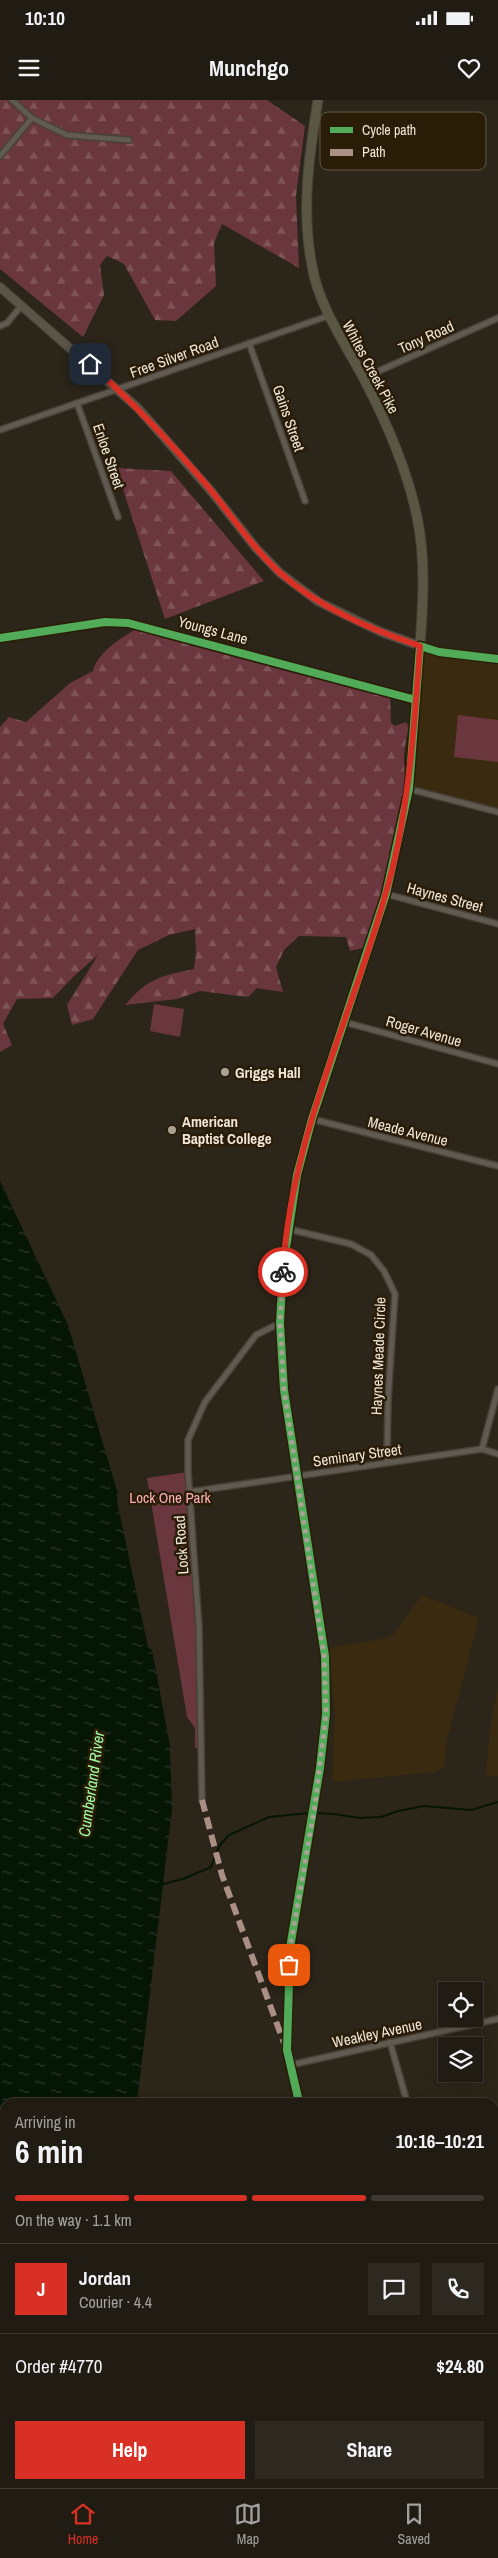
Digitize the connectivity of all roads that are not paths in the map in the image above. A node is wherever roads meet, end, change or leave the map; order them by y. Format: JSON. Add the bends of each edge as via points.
{"nodes":[{"id":1,"x":12,"y":100,"type":"edge"},
{"id":2,"x":318,"y":100,"type":"edge"},
{"id":3,"x":32,"y":118,"type":"junction"},
{"id":4,"x":129,"y":140,"type":"dead end"},
{"id":5,"x":0,"y":156,"type":"edge"},
{"id":6,"x":0,"y":287,"type":"edge"},
{"id":7,"x":22,"y":305,"type":"junction"},
{"id":8,"x":328,"y":316,"type":"junction"},
{"id":9,"x":498,"y":318,"type":"edge"},
{"id":10,"x":0,"y":326,"type":"edge"},
{"id":11,"x":249,"y":343,"type":"junction"},
{"id":12,"x":364,"y":378,"type":"junction"},
{"id":13,"x":119,"y":390,"type":"junction"},
{"id":14,"x":78,"y":403,"type":"junction"},
{"id":15,"x":0,"y":430,"type":"edge"},
{"id":16,"x":305,"y":501,"type":"dead end"},
{"id":17,"x":118,"y":517,"type":"dead end"},
{"id":18,"x":0,"y":638,"type":"edge"},
{"id":19,"x":420,"y":646,"type":"junction"},
{"id":20,"x":498,"y":659,"type":"edge"},
{"id":21,"x":416,"y":700,"type":"junction"},
{"id":22,"x":409,"y":789,"type":"junction"},
{"id":23,"x":498,"y":812,"type":"edge"},
{"id":24,"x":386,"y":894,"type":"junction"},
{"id":25,"x":498,"y":924,"type":"edge"},
{"id":26,"x":344,"y":1022,"type":"junction"},
{"id":27,"x":498,"y":1064,"type":"edge"},
{"id":28,"x":312,"y":1119,"type":"junction"},
{"id":29,"x":498,"y":1166,"type":"edge"},
{"id":30,"x":288,"y":1229,"type":"junction"},
{"id":31,"x":280,"y":1323,"type":"junction"},
{"id":32,"x":498,"y":1389,"type":"edge"},
{"id":33,"x":482,"y":1449,"type":"junction"},
{"id":34,"x":498,"y":1454,"type":"edge"},
{"id":35,"x":387,"y":1463,"type":"junction"},
{"id":36,"x":296,"y":1476,"type":"junction"},
{"id":37,"x":189,"y":1492,"type":"junction"},
{"id":38,"x":202,"y":1800,"type":"dead end"},
{"id":39,"x":498,"y":2019,"type":"edge"},
{"id":40,"x":390,"y":2042,"type":"junction"},
{"id":41,"x":290,"y":2065,"type":"junction"},
{"id":42,"x":298,"y":2098,"type":"edge"},
{"id":43,"x":406,"y":2098,"type":"edge"}],
"edges":[{"from":1,"to":3,"type":"street"},
{"from":2,"to":8,"type":"main road","name":"Whites Creek Pike","via":[[306,192],[306,222],[312,268]]},
{"from":3,"to":4,"type":"street","via":[[66,135]]},
{"from":3,"to":5,"type":"street"},
{"from":6,"to":7,"type":"street"},
{"from":7,"to":10,"type":"street","via":[[7,323]]},
{"from":7,"to":13,"type":"street"},
{"from":8,"to":11,"type":"street","name":"Free Silver Road"},
{"from":8,"to":12,"type":"main road","name":"Whites Creek Pike"},
{"from":9,"to":12,"type":"street","name":"Tony Road"},
{"from":11,"to":13,"type":"street","name":"Free Silver Road"},
{"from":11,"to":16,"type":"street","name":"Gains Street"},
{"from":12,"to":19,"type":"main road","name":"Whites Creek Pike","via":[[395,442],[417,518],[423,587]]},
{"from":13,"to":14,"type":"street","name":"Free Silver Road"},
{"from":13,"to":19,"type":"street","via":[[175,448],[280,573],[319,602],[380,632]]},
{"from":14,"to":15,"type":"street","name":"Free Silver Road"},
{"from":14,"to":17,"type":"street","name":"Enloe Street"},
{"from":18,"to":21,"type":"street","name":"Youngs Lane","via":[[105,622],[128,623]]},
{"from":19,"to":20,"type":"main road","via":[[439,652]]},
{"from":19,"to":21,"type":"street"},
{"from":21,"to":22,"type":"street"},
{"from":22,"to":23,"type":"street"},
{"from":22,"to":24,"type":"street"},
{"from":24,"to":25,"type":"street","name":"Haynes Street"},
{"from":24,"to":26,"type":"street"},
{"from":26,"to":27,"type":"street","name":"Roger Avenue"},
{"from":26,"to":28,"type":"street"},
{"from":28,"to":29,"type":"street","name":"Meade Avenue"},
{"from":28,"to":30,"type":"street","via":[[297,1174]]},
{"from":30,"to":31,"type":"street"},
{"from":30,"to":35,"type":"street","name":"Haynes Meade Circle","via":[[352,1244],[372,1255],[395,1294]]},
{"from":31,"to":36,"type":"street","via":[[284,1390]]},
{"from":31,"to":37,"type":"street","name":"Lock Road","via":[[256,1335],[205,1402],[188,1440]]},
{"from":32,"to":33,"type":"street"},
{"from":33,"to":34,"type":"street","name":"Seminary Street"},
{"from":33,"to":35,"type":"street","name":"Seminary Street"},
{"from":35,"to":36,"type":"street","name":"Seminary Street"},
{"from":36,"to":37,"type":"street","name":"Seminary Street"},
{"from":36,"to":41,"type":"street","via":[[324,1656],[326,1714],[290,1948],[287,2050]]},
{"from":37,"to":38,"type":"street","name":"Lock Road","via":[[199,1627]]},
{"from":39,"to":40,"type":"street","name":"Weakley Avenue"},
{"from":40,"to":41,"type":"street","name":"Weakley Avenue"},
{"from":40,"to":43,"type":"street"},
{"from":41,"to":42,"type":"street"}]}
